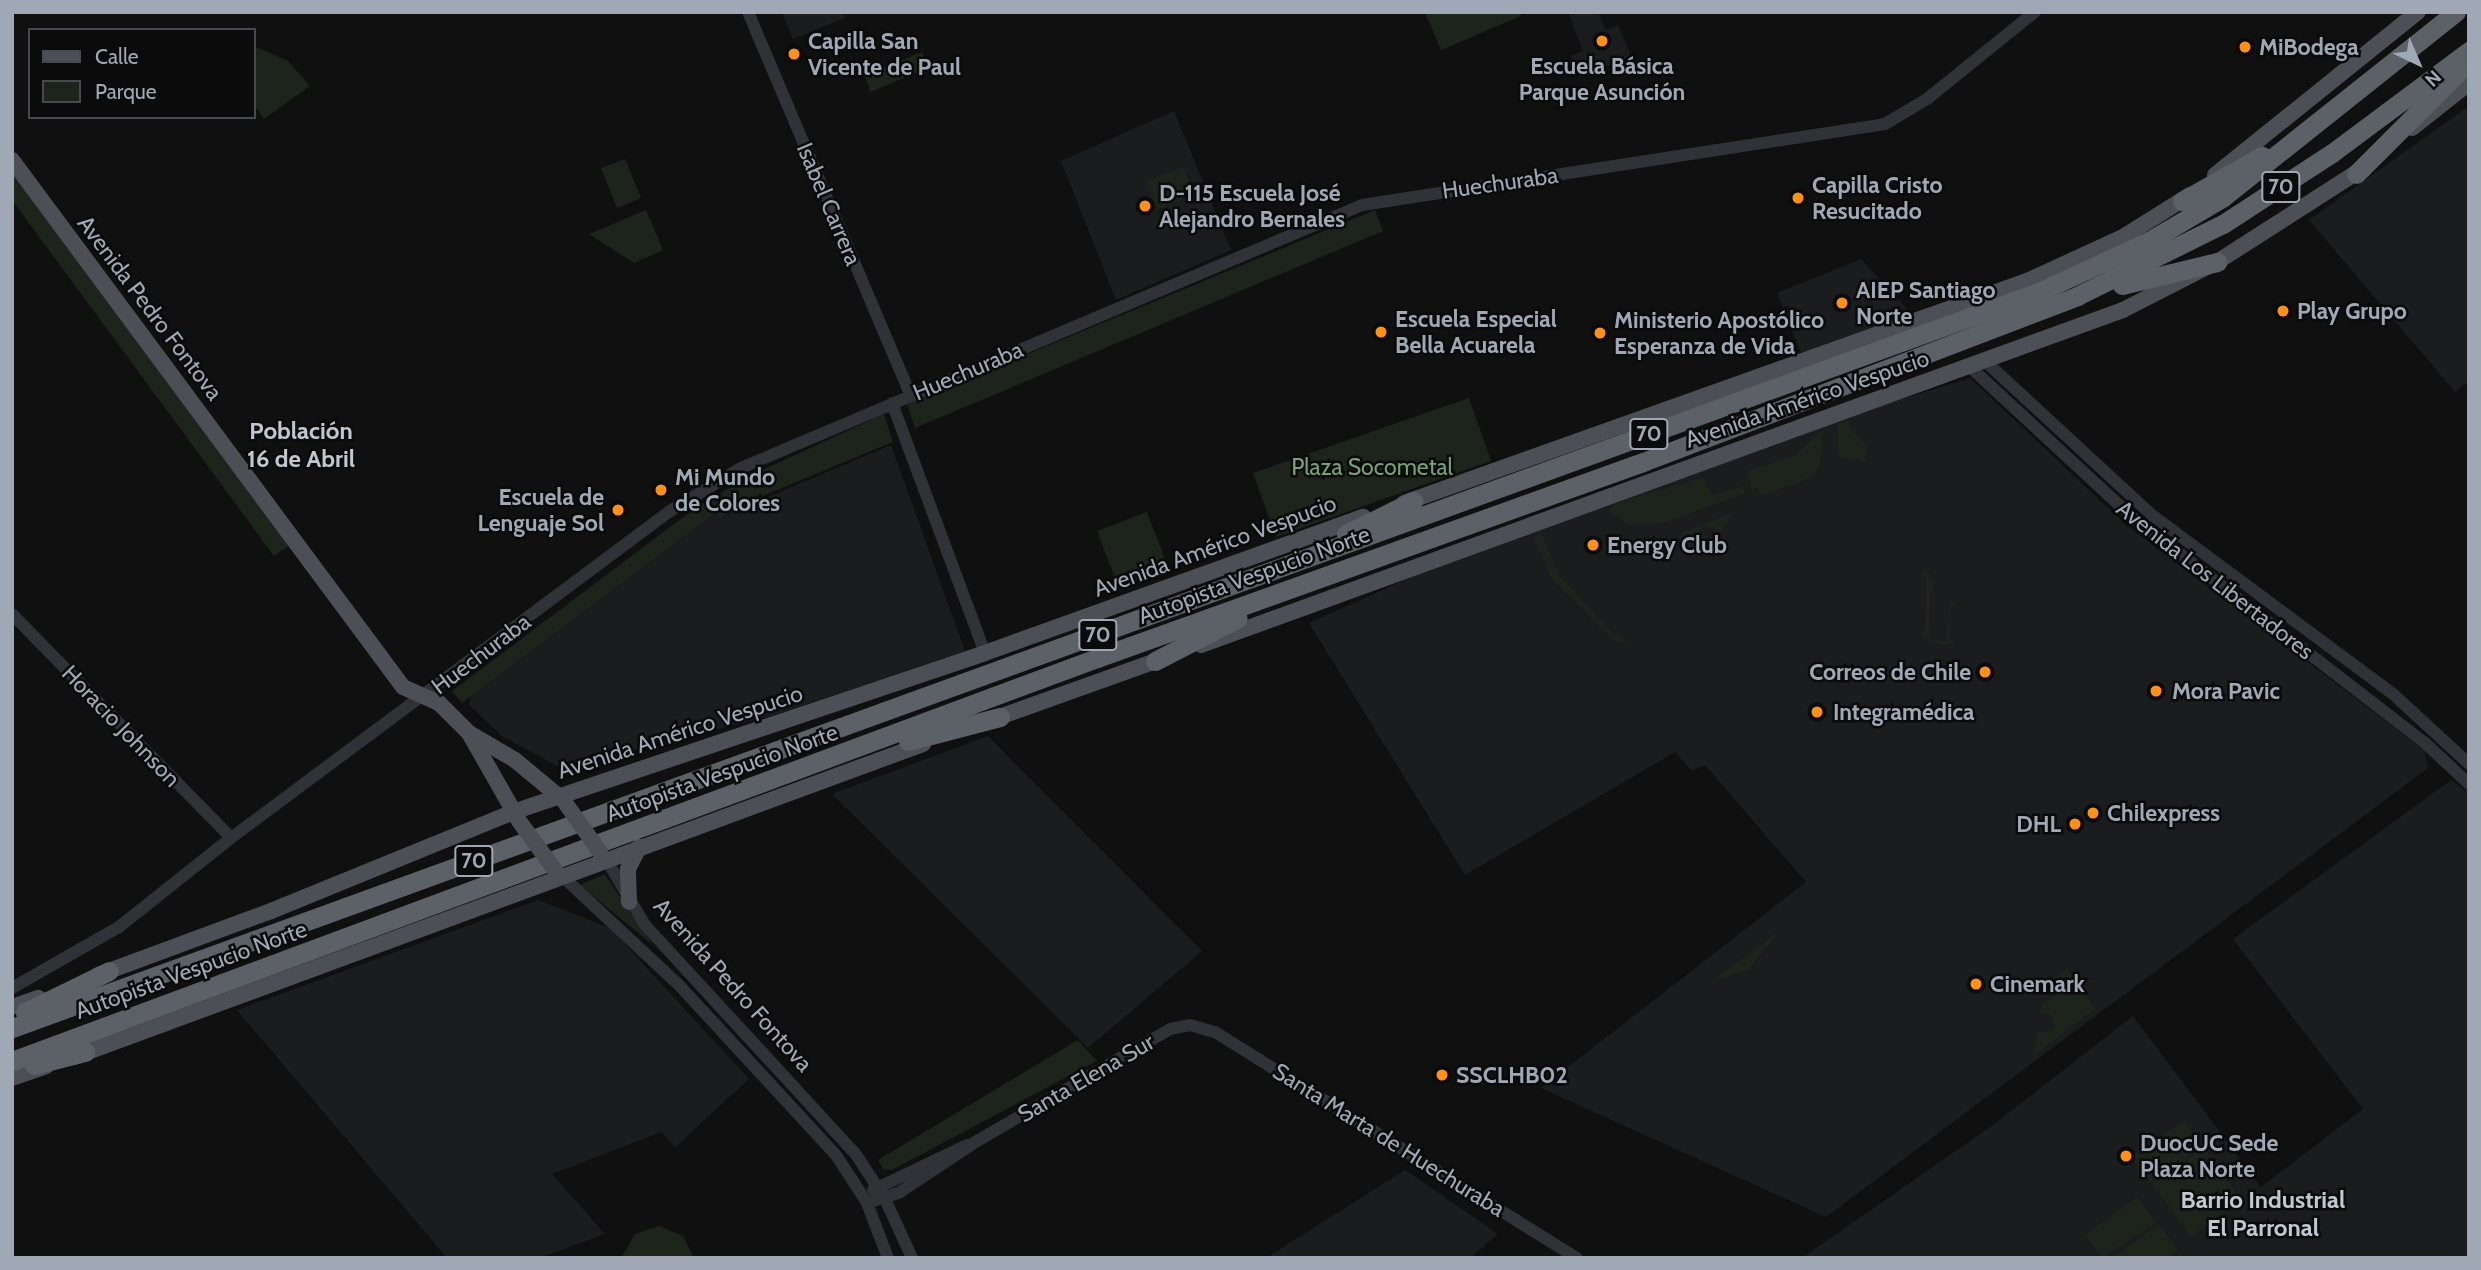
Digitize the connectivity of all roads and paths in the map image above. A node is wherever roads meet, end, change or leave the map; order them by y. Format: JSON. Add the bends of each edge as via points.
{"nodes":[{"id":1,"x":748,"y":12,"type":"edge"},
{"id":2,"x":2035,"y":12,"type":"edge"},
{"id":3,"x":2418,"y":12,"type":"edge"},
{"id":4,"x":2456,"y":12,"type":"edge"},
{"id":5,"x":2469,"y":51,"type":"edge"},
{"id":6,"x":2469,"y":62,"type":"edge"},
{"id":7,"x":2469,"y":83,"type":"edge"},
{"id":8,"x":2300,"y":135,"type":"junction"},
{"id":9,"x":12,"y":160,"type":"edge"},
{"id":10,"x":2356,"y":174,"type":"junction"},
{"id":11,"x":2182,"y":201,"type":"junction"},
{"id":12,"x":2217,"y":262,"type":"junction"},
{"id":13,"x":2077,"y":296,"type":"junction"},
{"id":14,"x":1977,"y":363,"type":"junction"},
{"id":15,"x":911,"y":396,"type":"junction"},
{"id":16,"x":892,"y":403,"type":"junction"},
{"id":17,"x":1413,"y":500,"type":"junction"},
{"id":18,"x":1260,"y":576,"type":"junction"},
{"id":19,"x":1302,"y":585,"type":"junction"},
{"id":20,"x":12,"y":614,"type":"edge"},
{"id":21,"x":985,"y":653,"type":"junction"},
{"id":22,"x":1155,"y":661,"type":"junction"},
{"id":23,"x":424,"y":697,"type":"junction"},
{"id":24,"x":1000,"y":717,"type":"junction"},
{"id":25,"x":469,"y":733,"type":"junction"},
{"id":26,"x":2469,"y":764,"type":"edge"},
{"id":27,"x":809,"y":768,"type":"junction"},
{"id":28,"x":2469,"y":783,"type":"edge"},
{"id":29,"x":495,"y":784,"type":"junction"},
{"id":30,"x":563,"y":800,"type":"junction"},
{"id":31,"x":516,"y":816,"type":"junction"},
{"id":32,"x":478,"y":825,"type":"junction"},
{"id":33,"x":230,"y":838,"type":"junction"},
{"id":34,"x":639,"y":847,"type":"junction"},
{"id":35,"x":603,"y":855,"type":"junction"},
{"id":36,"x":558,"y":873,"type":"junction"},
{"id":37,"x":629,"y":902,"type":"junction"},
{"id":38,"x":109,"y":971,"type":"junction"},
{"id":39,"x":12,"y":988,"type":"edge"},
{"id":40,"x":12,"y":1007,"type":"edge"},
{"id":41,"x":12,"y":1019,"type":"edge"},
{"id":42,"x":1199,"y":1026,"type":"joint"},
{"id":43,"x":12,"y":1028,"type":"edge"},
{"id":44,"x":85,"y":1052,"type":"junction"},
{"id":45,"x":12,"y":1061,"type":"edge"},
{"id":46,"x":12,"y":1070,"type":"edge"},
{"id":47,"x":12,"y":1079,"type":"edge"},
{"id":48,"x":882,"y":1193,"type":"junction"},
{"id":49,"x":865,"y":1199,"type":"junction"},
{"id":50,"x":888,"y":1258,"type":"edge"},
{"id":51,"x":896,"y":1258,"type":"edge"},
{"id":52,"x":911,"y":1258,"type":"edge"},
{"id":53,"x":1577,"y":1258,"type":"edge"}],
"edges":[{"from":1,"to":15,"type":"street","name":"Isabel Carrera"},
{"from":2,"to":15,"type":"street","name":"Huechuraba","via":[[1954,80],[1885,124],[1372,202]]},
{"from":3,"to":11,"type":"main road","name":"Avenida Américo Vespucio"},
{"from":4,"to":8,"type":"highway","name":"Autopista Vespucio Norte","number":"70"},
{"from":5,"to":13,"type":"highway","name":"Autopista Vespucio Norte","number":"70","via":[[2332,153],[2223,224]]},
{"from":6,"to":10,"type":"highway"},
{"from":7,"to":10,"type":"main road","name":"Avenida Américo Vespucio"},
{"from":8,"to":11,"type":"highway"},
{"from":8,"to":18,"type":"highway","name":"Autopista Vespucio Norte","number":"70","via":[[2187,221],[2089,271]]},
{"from":9,"to":23,"type":"main road","name":"Avenida Pedro Fontova","via":[[400,684]]},
{"from":10,"to":12,"type":"main road","name":"Avenida Américo Vespucio"},
{"from":11,"to":17,"type":"main road","name":"Avenida Américo Vespucio","via":[[2123,237],[2027,281]]},
{"from":12,"to":13,"type":"highway"},
{"from":12,"to":14,"type":"main road","name":"Avenida Américo Vespucio","via":[[2123,310]]},
{"from":13,"to":19,"type":"highway","name":"Autopista Vespucio Norte","number":"70","via":[[1643,462]]},
{"from":14,"to":22,"type":"main road","name":"Avenida Américo Vespucio"},
{"from":14,"to":26,"type":"street","name":"Avenida Los Libertadores","via":[[2152,515],[2393,694]]},
{"from":14,"to":28,"type":"street","name":"Avenida Los Libertadores","via":[[2130,515],[2424,742]]},
{"from":15,"to":16,"type":"street","name":"Huechuraba"},
{"from":16,"to":21,"type":"street"},
{"from":16,"to":23,"type":"street","name":"Huechuraba","via":[[702,489]]},
{"from":17,"to":18,"type":"highway"},
{"from":17,"to":21,"type":"main road","name":"Avenida Américo Vespucio"},
{"from":18,"to":43,"type":"highway","name":"Autopista Vespucio Norte","number":"70"},
{"from":19,"to":22,"type":"highway"},
{"from":19,"to":27,"type":"highway","name":"Autopista Vespucio Norte","number":"70"},
{"from":20,"to":33,"type":"street","name":"Horacio Johnson"},
{"from":21,"to":30,"type":"main road","name":"Avenida Américo Vespucio"},
{"from":22,"to":24,"type":"main road","name":"Avenida Américo Vespucio"},
{"from":23,"to":25,"type":"main road","name":"Avenida Pedro Fontova","via":[[439,703]]},
{"from":23,"to":33,"type":"street","name":"Huechuraba"},
{"from":24,"to":27,"type":"highway"},
{"from":24,"to":34,"type":"main road","name":"Avenida Américo Vespucio"},
{"from":25,"to":29,"type":"main road","name":"Avenida Pedro Fontova"},
{"from":25,"to":30,"type":"main road","name":"Avenida Pedro Fontova","via":[[515,760]]},
{"from":27,"to":45,"type":"highway","name":"Autopista Vespucio Norte","number":"70"},
{"from":29,"to":31,"type":"main road","name":"Avenida Pedro Fontova"},
{"from":29,"to":32,"type":"main road","via":[[492,805]]},
{"from":30,"to":31,"type":"main road","name":"Avenida Américo Vespucio"},
{"from":30,"to":35,"type":"main road","name":"Avenida Pedro Fontova","bridge":true},
{"from":31,"to":32,"type":"main road","name":"Avenida Américo Vespucio"},
{"from":31,"to":36,"type":"main road","name":"Avenida Pedro Fontova","bridge":true},
{"from":32,"to":38,"type":"main road","name":"Avenida Américo Vespucio","via":[[271,911]]},
{"from":33,"to":39,"type":"street","name":"Huechuraba","via":[[119,927]]},
{"from":34,"to":35,"type":"main road","name":"Avenida Américo Vespucio"},
{"from":34,"to":37,"type":"main road","via":[[628,869]]},
{"from":35,"to":36,"type":"main road","name":"Avenida Américo Vespucio"},
{"from":35,"to":37,"type":"street","name":"Avenida Pedro Fontova"},
{"from":36,"to":44,"type":"main road","name":"Avenida Américo Vespucio"},
{"from":36,"to":49,"type":"street","name":"Avenida Pedro Fontova","via":[[679,985],[821,1139]]},
{"from":37,"to":48,"type":"street","name":"Avenida Pedro Fontova","via":[[855,1153]]},
{"from":38,"to":40,"type":"main road","name":"Avenida Américo Vespucio"},
{"from":38,"to":41,"type":"highway"},
{"from":42,"to":48,"type":"street","name":"Santa Elena Sur","via":[[1170,1029]]},
{"from":42,"to":53,"type":"street","name":"Santa Marta de Huechuraba"},
{"from":44,"to":46,"type":"highway"},
{"from":44,"to":47,"type":"main road","name":"Avenida Américo Vespucio"},
{"from":48,"to":49,"type":"street","name":"Santa Elena Sur"},
{"from":48,"to":52,"type":"street","name":"Avenida Pedro Fontova"},
{"from":49,"to":50,"type":"street","name":"Avenida Pedro Fontova"},
{"from":51,"to":52,"type":"street"}]}
